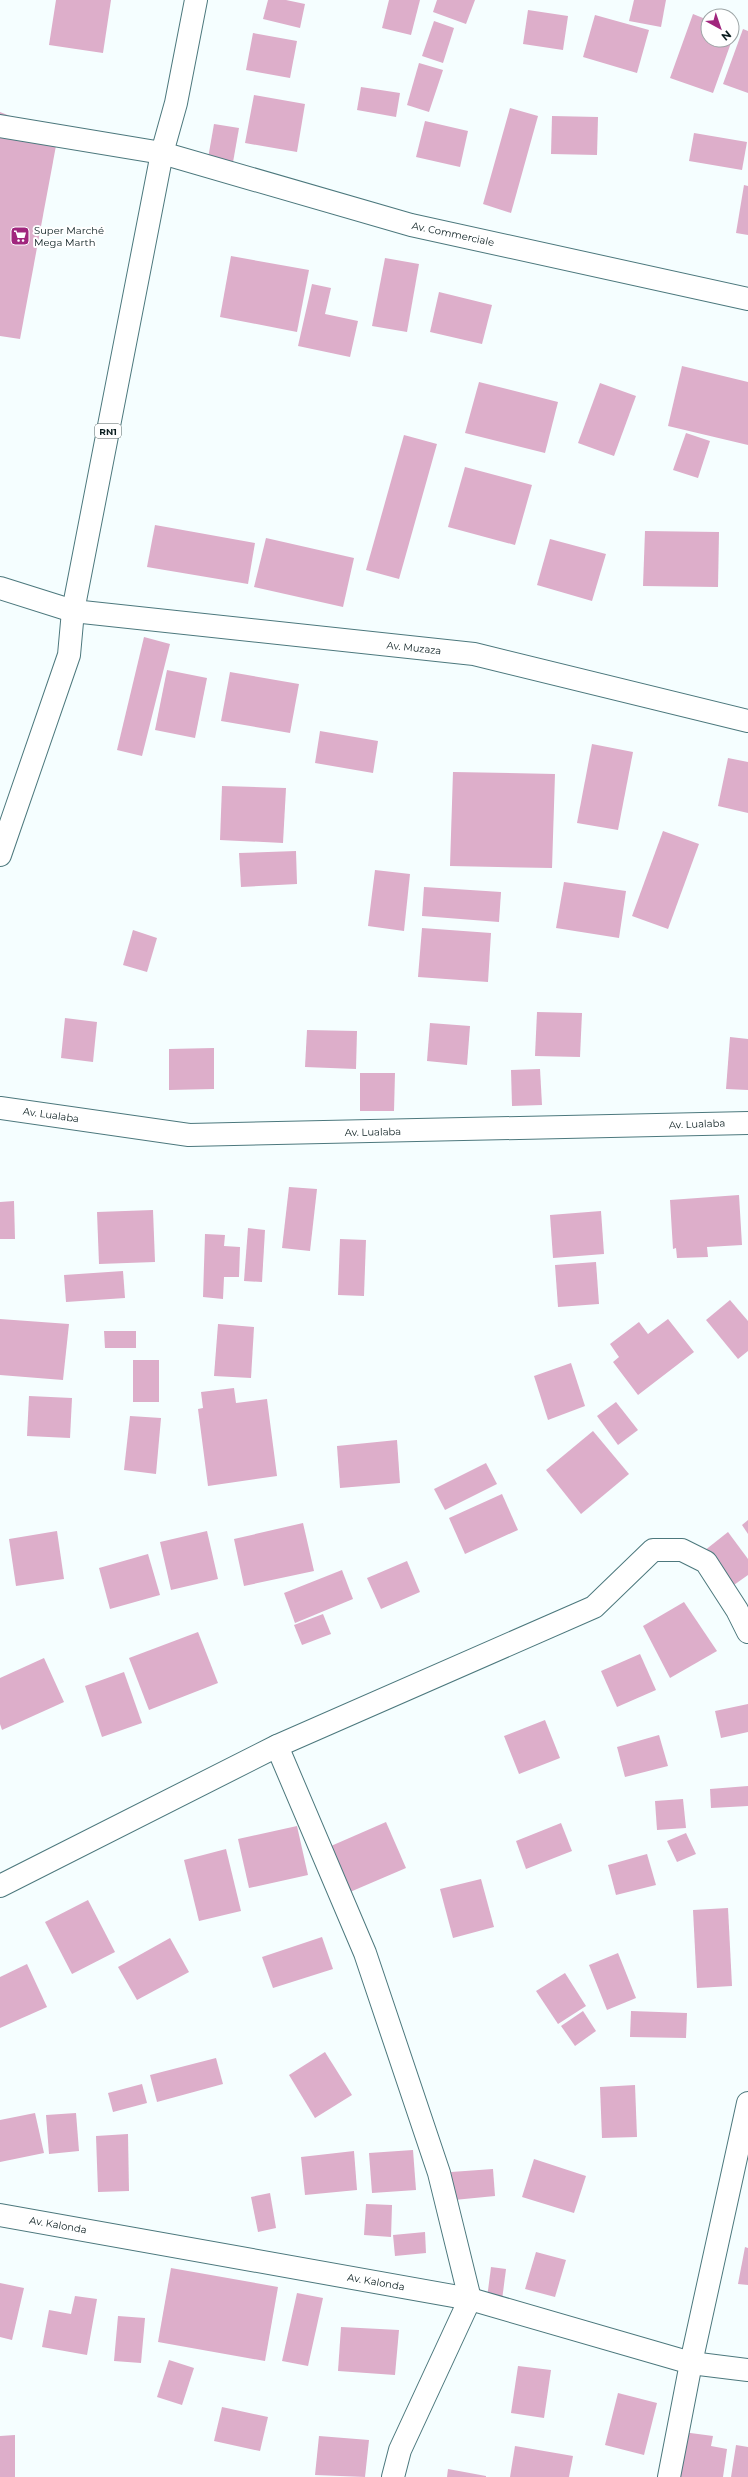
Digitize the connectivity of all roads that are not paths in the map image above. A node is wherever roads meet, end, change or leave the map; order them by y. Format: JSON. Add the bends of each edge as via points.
{"nodes":[{"id":1,"x":196,"y":0,"type":"edge"},
{"id":2,"x":0,"y":126,"type":"edge"},
{"id":3,"x":162,"y":153,"type":"junction"},
{"id":4,"x":748,"y":299,"type":"edge"},
{"id":5,"x":0,"y":588,"type":"edge"},
{"id":6,"x":73,"y":611,"type":"junction"},
{"id":7,"x":748,"y":721,"type":"edge"},
{"id":8,"x":0,"y":855,"type":"edge"},
{"id":9,"x":0,"y":1108,"type":"edge"},
{"id":10,"x":748,"y":1123,"type":"edge"},
{"id":11,"x":748,"y":1632,"type":"edge"},
{"id":12,"x":277,"y":1746,"type":"junction"},
{"id":13,"x":0,"y":1886,"type":"edge"},
{"id":14,"x":748,"y":2103,"type":"edge"},
{"id":15,"x":0,"y":2215,"type":"edge"},
{"id":16,"x":470,"y":2299,"type":"junction"},
{"id":17,"x":691,"y":2363,"type":"junction"},
{"id":18,"x":748,"y":2370,"type":"edge"},
{"id":19,"x":393,"y":2477,"type":"edge"},
{"id":20,"x":669,"y":2477,"type":"edge"}],
"edges":[{"from":1,"to":3,"type":"main road","number":"RN1","via":[[176,103]]},
{"from":2,"to":3,"type":"main road","name":"Av. Commerciale"},
{"from":3,"to":4,"type":"main road","name":"Av. Commerciale","via":[[411,226]]},
{"from":3,"to":6,"type":"main road","number":"RN1"},
{"from":5,"to":6,"type":"main road","name":"Av. Muzaza"},
{"from":6,"to":7,"type":"main road","name":"Av. Muzaza","via":[[474,654]]},
{"from":6,"to":8,"type":"main road","number":"RN1","via":[[69,655]]},
{"from":9,"to":10,"type":"main road","name":"Av. Lualaba","via":[[189,1135]]},
{"from":11,"to":12,"type":"main road","via":[[706,1562],[682,1550],[653,1550],[594,1607]]},
{"from":12,"to":13,"type":"main road"},
{"from":12,"to":16,"type":"main road","via":[[365,1953],[439,2173]]},
{"from":14,"to":17,"type":"main road"},
{"from":15,"to":16,"type":"main road","name":"Av. Kalonda"},
{"from":16,"to":17,"type":"main road","name":"Av. Kalonda"},
{"from":16,"to":19,"type":"main road","via":[[400,2450]]},
{"from":17,"to":18,"type":"main road","name":"Av. Kalonda"},
{"from":17,"to":20,"type":"main road"}]}
